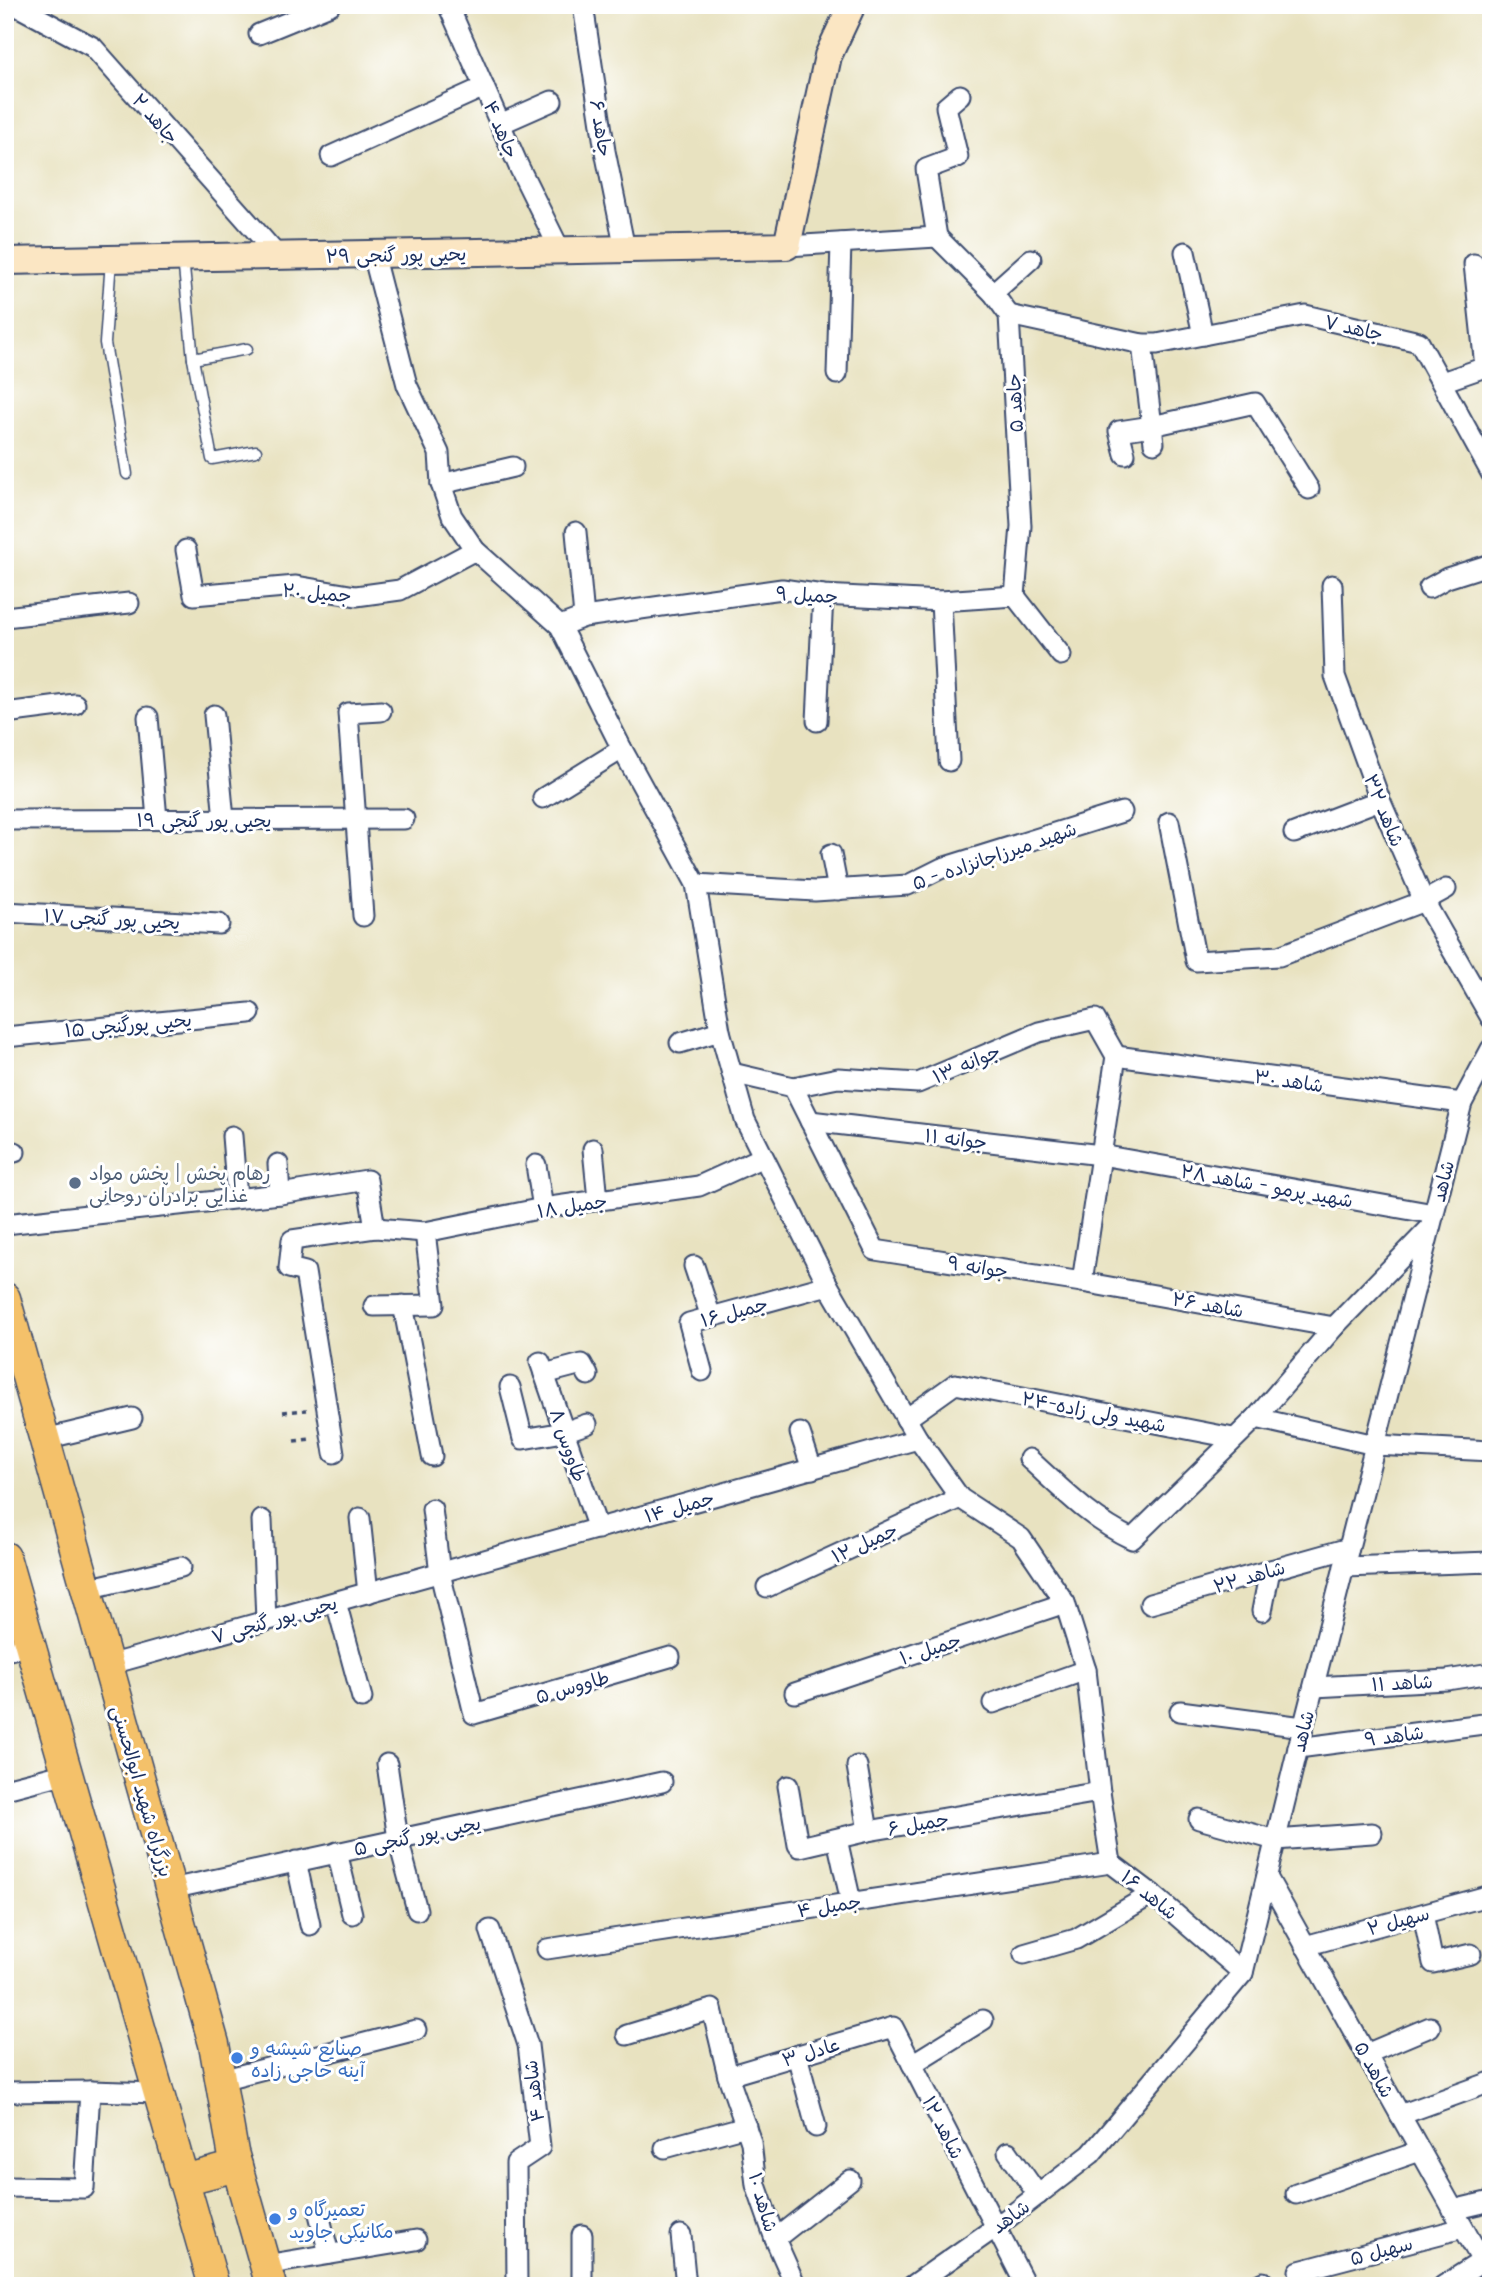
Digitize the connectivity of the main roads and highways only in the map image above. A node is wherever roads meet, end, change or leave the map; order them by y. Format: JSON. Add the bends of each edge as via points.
{"nodes":[{"id":1,"x":852,"y":5,"type":"edge"},
{"id":2,"x":5,"y":261,"type":"edge"},
{"id":3,"x":5,"y":1298,"type":"edge"},
{"id":4,"x":5,"y":1557,"type":"edge"},
{"id":5,"x":18,"y":1648,"type":"edge"},
{"id":6,"x":237,"y":2166,"type":"junction"},
{"id":7,"x":183,"y":2180,"type":"junction"},
{"id":8,"x":268,"y":2275,"type":"edge"},
{"id":9,"x":214,"y":2286,"type":"edge"}],
"edges":[{"from":1,"to":2,"type":"main road","name":"یحیی پور گنجی ۲۹","via":[[828,56],[787,246]]},
{"from":3,"to":6,"type":"main road","name":"بزرگراه شهید ابوالحسنی","via":[[214,2043]]},
{"from":4,"to":5,"type":"main road"},
{"from":5,"to":7,"type":"main road","via":[[67,1773]]},
{"from":6,"to":7,"type":"main road"},
{"from":6,"to":8,"type":"main road","name":"بزرگراه شهید ابوالحسنی"},
{"from":7,"to":9,"type":"main road"}]}
